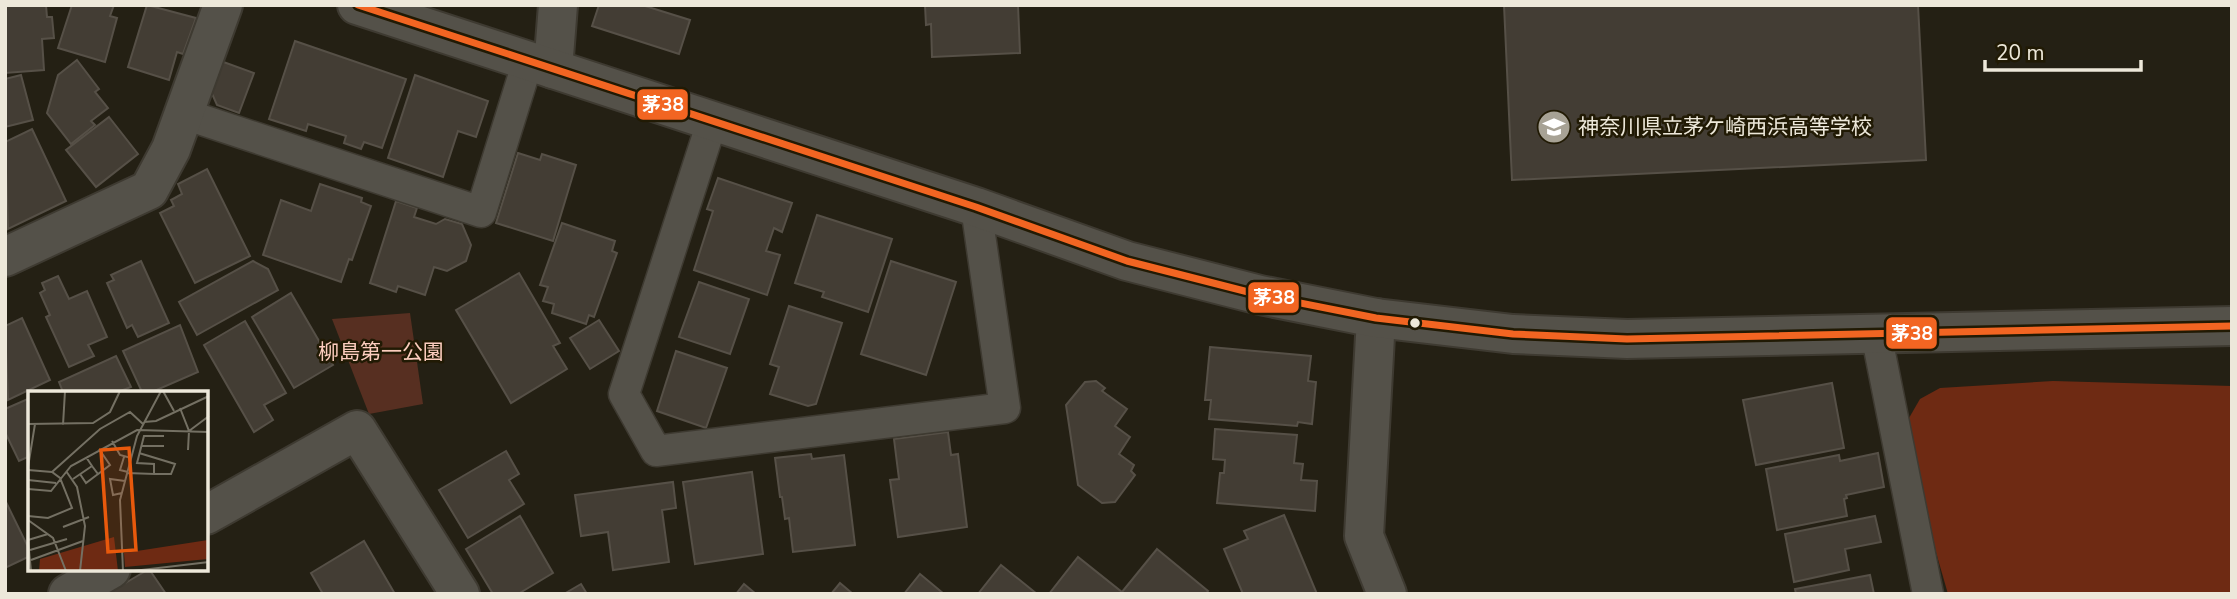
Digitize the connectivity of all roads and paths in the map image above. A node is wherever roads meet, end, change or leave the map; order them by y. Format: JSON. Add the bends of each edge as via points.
{"nodes":[{"id":1,"x":223,"y":5,"type":"edge"},
{"id":2,"x":357,"y":5,"type":"edge"},
{"id":3,"x":558,"y":5,"type":"edge"},
{"id":4,"x":540,"y":65,"type":"junction"},
{"id":5,"x":184,"y":114,"type":"junction"},
{"id":6,"x":712,"y":122,"type":"junction"},
{"id":7,"x":976,"y":207,"type":"junction"},
{"id":8,"x":5,"y":257,"type":"edge"},
{"id":9,"x":1376,"y":318,"type":"junction"},
{"id":10,"x":2232,"y":326,"type":"edge"},
{"id":11,"x":1876,"y":333,"type":"junction"},
{"id":12,"x":208,"y":514,"type":"edge"},
{"id":13,"x":108,"y":571,"type":"edge"},
{"id":14,"x":68,"y":594,"type":"edge"},
{"id":15,"x":460,"y":594,"type":"edge"},
{"id":16,"x":1387,"y":594,"type":"edge"},
{"id":17,"x":1928,"y":594,"type":"edge"}],
"edges":[{"from":1,"to":5,"type":"street"},
{"from":2,"to":4,"type":"street"},
{"from":3,"to":4,"type":"street"},
{"from":4,"to":5,"type":"lane","via":[[481,212]]},
{"from":4,"to":6,"type":"street"},
{"from":5,"to":8,"type":"street","via":[[149,190]]},
{"from":6,"to":7,"type":"street"},
{"from":6,"to":7,"type":"lane","via":[[624,394],[656,451],[1005,408]]},
{"from":7,"to":9,"type":"street","via":[[1127,261]]},
{"from":9,"to":11,"type":"street","via":[[1513,334],[1628,339]]},
{"from":9,"to":16,"type":"street","via":[[1364,537]]},
{"from":10,"to":11,"type":"street"},
{"from":11,"to":17,"type":"lane"},
{"from":12,"to":15,"type":"street","via":[[357,430]]},
{"from":13,"to":14,"type":"street"}]}
